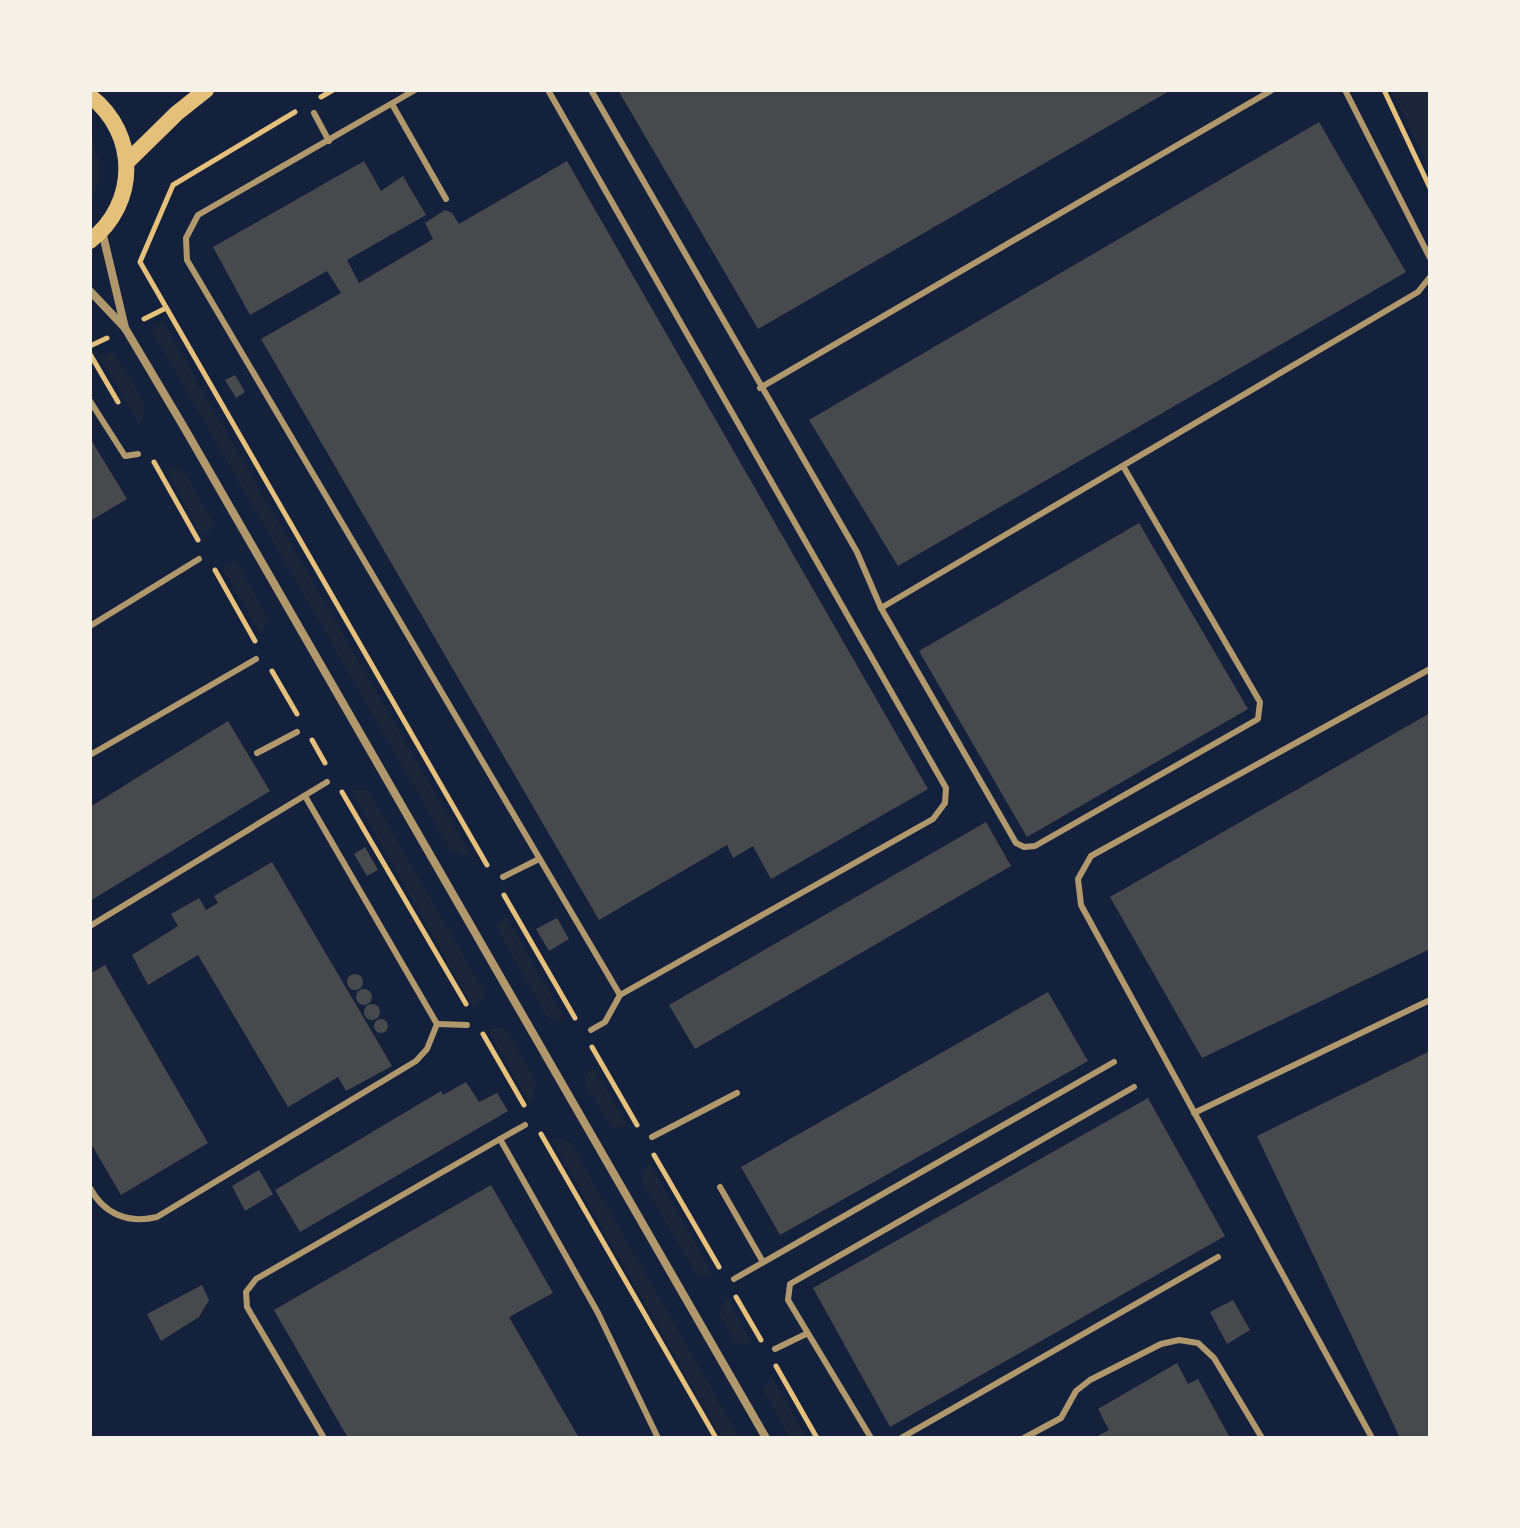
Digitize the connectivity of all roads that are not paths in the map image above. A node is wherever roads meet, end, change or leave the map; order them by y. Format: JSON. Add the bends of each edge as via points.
{"nodes":[{"id":1,"x":206,"y":90,"type":"edge"},
{"id":2,"x":415,"y":90,"type":"edge"},
{"id":3,"x":548,"y":90,"type":"edge"},
{"id":4,"x":591,"y":90,"type":"edge"},
{"id":5,"x":1272,"y":90,"type":"edge"},
{"id":6,"x":1345,"y":90,"type":"edge"},
{"id":7,"x":91,"y":92,"type":"edge"},
{"id":8,"x":392,"y":104,"type":"junction"},
{"id":9,"x":314,"y":113,"type":"dead end"},
{"id":10,"x":329,"y":141,"type":"junction"},
{"id":11,"x":127,"y":162,"type":"junction"},
{"id":12,"x":446,"y":199,"type":"dead end"},
{"id":13,"x":96,"y":236,"type":"edge"},
{"id":14,"x":1430,"y":258,"type":"edge"},
{"id":15,"x":1430,"y":277,"type":"edge"},
{"id":16,"x":90,"y":291,"type":"edge"},
{"id":17,"x":125,"y":328,"type":"junction"},
{"id":18,"x":760,"y":388,"type":"junction"},
{"id":19,"x":90,"y":401,"type":"edge"},
{"id":20,"x":138,"y":454,"type":"dead end"},
{"id":21,"x":1123,"y":466,"type":"junction"},
{"id":22,"x":199,"y":559,"type":"dead end"},
{"id":23,"x":881,"y":608,"type":"junction"},
{"id":24,"x":90,"y":626,"type":"edge"},
{"id":25,"x":256,"y":659,"type":"dead end"},
{"id":26,"x":1430,"y":669,"type":"edge"},
{"id":27,"x":297,"y":732,"type":"dead end"},
{"id":28,"x":257,"y":753,"type":"dead end"},
{"id":29,"x":90,"y":755,"type":"edge"},
{"id":30,"x":331,"y":780,"type":"road end"},
{"id":31,"x":305,"y":796,"type":"junction"},
{"id":32,"x":539,"y":859,"type":"junction"},
{"id":33,"x":503,"y":877,"type":"dead end"},
{"id":34,"x":90,"y":926,"type":"edge"},
{"id":35,"x":620,"y":995,"type":"junction"},
{"id":36,"x":1430,"y":1000,"type":"edge"},
{"id":37,"x":437,"y":1024,"type":"junction"},
{"id":38,"x":467,"y":1025,"type":"dead end"},
{"id":39,"x":591,"y":1030,"type":"dead end"},
{"id":40,"x":1114,"y":1062,"type":"dead end"},
{"id":41,"x":1134,"y":1087,"type":"dead end"},
{"id":42,"x":737,"y":1093,"type":"dead end"},
{"id":43,"x":1194,"y":1113,"type":"junction"},
{"id":44,"x":525,"y":1125,"type":"dead end"},
{"id":45,"x":652,"y":1137,"type":"dead end"},
{"id":46,"x":500,"y":1139,"type":"junction"},
{"id":47,"x":720,"y":1187,"type":"dead end"},
{"id":48,"x":90,"y":1188,"type":"edge"},
{"id":49,"x":1218,"y":1257,"type":"dead end"},
{"id":50,"x":763,"y":1262,"type":"junction"},
{"id":51,"x":734,"y":1279,"type":"dead end"},
{"id":52,"x":806,"y":1334,"type":"junction"},
{"id":53,"x":775,"y":1349,"type":"dead end"},
{"id":54,"x":324,"y":1438,"type":"edge"},
{"id":55,"x":658,"y":1438,"type":"edge"},
{"id":56,"x":766,"y":1438,"type":"edge"},
{"id":57,"x":871,"y":1438,"type":"edge"},
{"id":58,"x":901,"y":1438,"type":"edge"},
{"id":59,"x":1024,"y":1438,"type":"edge"},
{"id":60,"x":1262,"y":1438,"type":"edge"},
{"id":61,"x":1372,"y":1438,"type":"edge"}],
"edges":[{"from":1,"to":11,"type":"main road"},
{"from":2,"to":8,"type":"lane"},
{"from":3,"to":35,"type":"lane","via":[[946,788],[945,803],[933,819]]},
{"from":4,"to":18,"type":"lane"},
{"from":5,"to":18,"type":"lane"},
{"from":6,"to":14,"type":"lane"},
{"from":7,"to":11,"type":"main road","via":[[120,132]]},
{"from":8,"to":10,"type":"lane"},
{"from":8,"to":12,"type":"lane"},
{"from":9,"to":10,"type":"lane"},
{"from":10,"to":32,"type":"lane","via":[[198,215],[186,238],[187,260]]},
{"from":11,"to":13,"type":"main road","via":[[123,197]]},
{"from":13,"to":17,"type":"street"},
{"from":15,"to":21,"type":"lane","via":[[1418,292]]},
{"from":16,"to":17,"type":"street"},
{"from":17,"to":56,"type":"street"},
{"from":18,"to":23,"type":"lane","via":[[857,552]]},
{"from":19,"to":20,"type":"lane","via":[[125,456]]},
{"from":21,"to":23,"type":"lane"},
{"from":21,"to":23,"type":"lane","via":[[1260,702],[1258,719],[1035,846],[1024,847],[1016,843]]},
{"from":22,"to":24,"type":"lane"},
{"from":25,"to":29,"type":"lane"},
{"from":26,"to":43,"type":"lane","via":[[1091,856],[1078,879],[1081,905]]},
{"from":27,"to":28,"type":"lane"},
{"from":30,"to":31,"type":"lane"},
{"from":31,"to":34,"type":"lane"},
{"from":31,"to":37,"type":"lane"},
{"from":32,"to":33,"type":"lane"},
{"from":32,"to":35,"type":"lane"},
{"from":35,"to":39,"type":"lane","via":[[605,1022]]},
{"from":36,"to":43,"type":"lane"},
{"from":37,"to":38,"type":"lane"},
{"from":37,"to":48,"type":"lane","via":[[416,1061],[157,1217],[118,1215],[99,1204]]},
{"from":40,"to":50,"type":"lane"},
{"from":41,"to":52,"type":"lane","via":[[797,1277],[788,1300]]},
{"from":42,"to":45,"type":"lane"},
{"from":43,"to":61,"type":"lane"},
{"from":44,"to":46,"type":"lane"},
{"from":46,"to":54,"type":"lane","via":[[256,1279],[246,1292],[247,1307]]},
{"from":46,"to":55,"type":"lane","via":[[598,1313]]},
{"from":47,"to":50,"type":"lane"},
{"from":49,"to":58,"type":"lane"},
{"from":50,"to":51,"type":"lane"},
{"from":52,"to":53,"type":"lane"},
{"from":52,"to":57,"type":"lane"},
{"from":59,"to":60,"type":"lane","via":[[1061,1418],[1076,1391],[1090,1380],[1179,1340],[1198,1343],[1214,1358]]}]}
